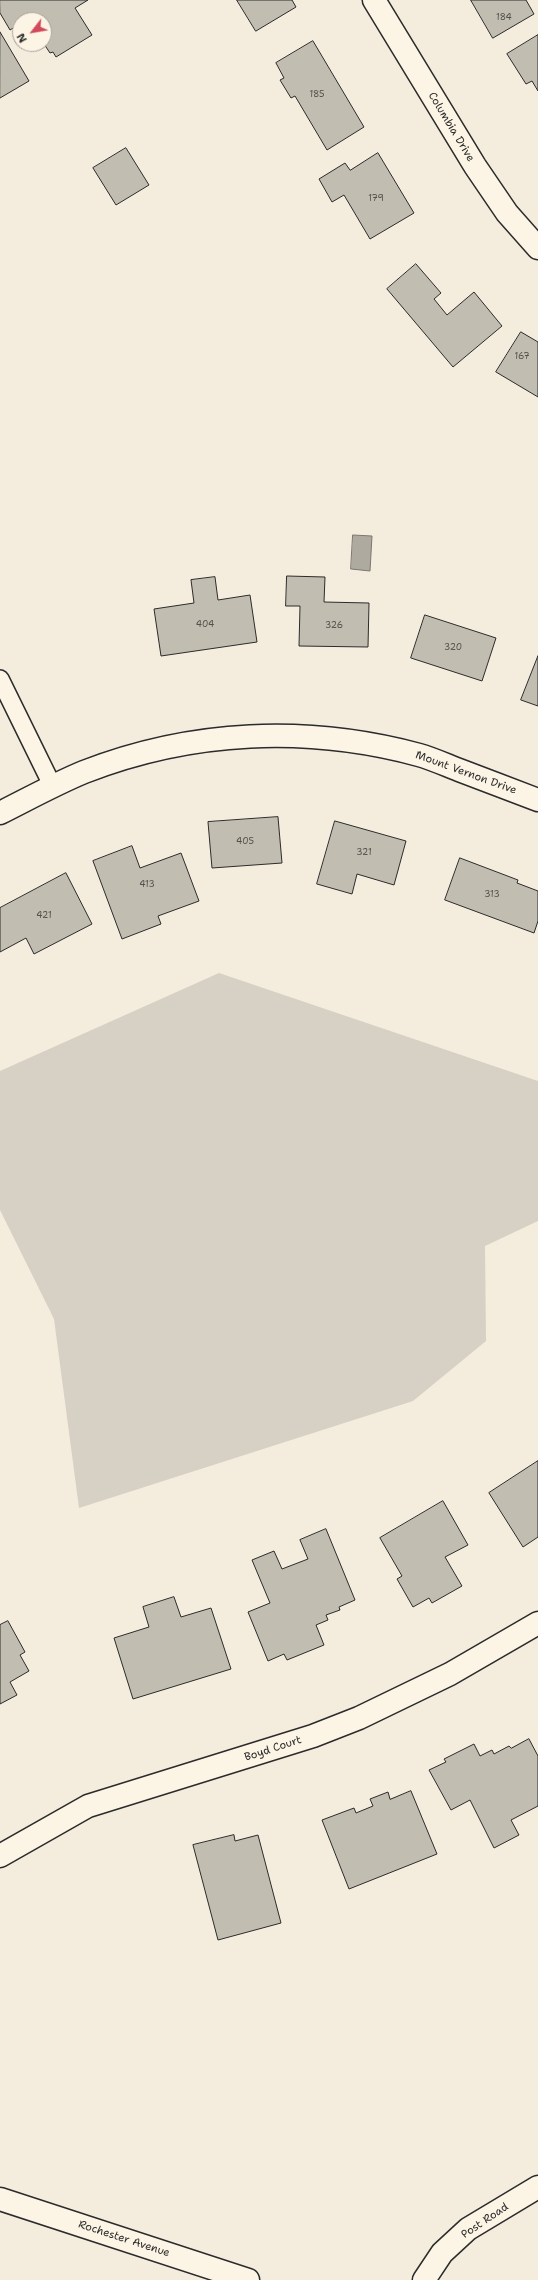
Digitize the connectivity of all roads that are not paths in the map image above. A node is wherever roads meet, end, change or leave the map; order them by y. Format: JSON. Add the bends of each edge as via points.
{"nodes":[{"id":1,"x":374,"y":0,"type":"edge"},
{"id":2,"x":538,"y":248,"type":"edge"},
{"id":3,"x":0,"y":678,"type":"edge"},
{"id":4,"x":5,"y":700,"type":"edge"},
{"id":5,"x":53,"y":787,"type":"junction"},
{"id":6,"x":538,"y":800,"type":"edge"},
{"id":7,"x":0,"y":813,"type":"edge"},
{"id":8,"x":538,"y":1623,"type":"edge"},
{"id":9,"x":0,"y":1856,"type":"edge"},
{"id":10,"x":538,"y":2187,"type":"edge"},
{"id":11,"x":0,"y":2199,"type":"edge"},
{"id":12,"x":248,"y":2280,"type":"edge"},
{"id":13,"x":424,"y":2280,"type":"edge"}],
"edges":[{"from":1,"to":2,"type":"street","name":"Columbia Drive","via":[[475,166],[507,214]]},
{"from":3,"to":4,"type":"lane"},
{"from":4,"to":5,"type":"lane"},
{"from":5,"to":6,"type":"street","name":"Mount Vernon Drive","via":[[84,772],[149,750],[199,740],[251,735],[302,735],[353,741],[420,755]]},
{"from":5,"to":7,"type":"street","name":"Mount Vernon Drive"},
{"from":8,"to":9,"type":"street","name":"Boyd Court","via":[[450,1674],[359,1718],[313,1736],[88,1806]]},
{"from":10,"to":13,"type":"street","name":"Post Road","via":[[468,2230],[442,2253]]},
{"from":11,"to":12,"type":"street","name":"Rochester Avenue"}]}
